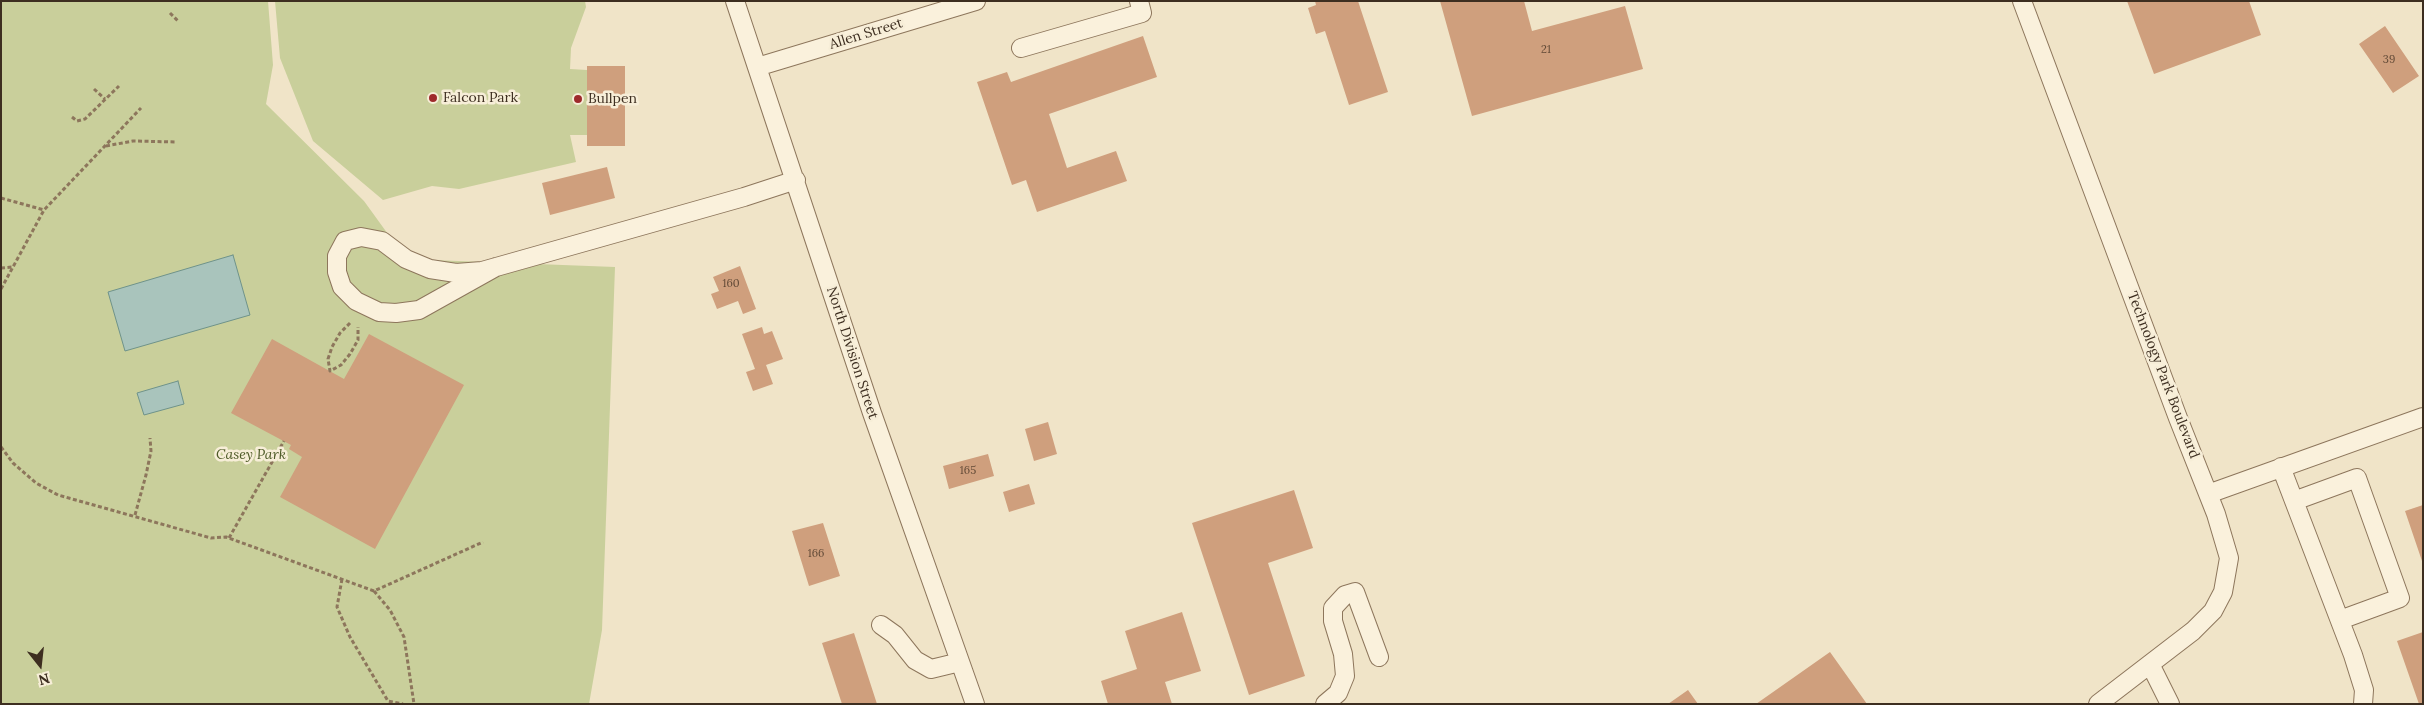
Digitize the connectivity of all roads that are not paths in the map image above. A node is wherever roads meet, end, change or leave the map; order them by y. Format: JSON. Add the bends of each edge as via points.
{"nodes":[{"id":1,"x":735,"y":1,"type":"edge"},
{"id":2,"x":976,"y":1,"type":"edge"},
{"id":3,"x":1139,"y":1,"type":"edge"},
{"id":4,"x":2022,"y":1,"type":"edge"},
{"id":5,"x":1020,"y":48,"type":"dead end"},
{"id":6,"x":757,"y":67,"type":"junction"},
{"id":7,"x":796,"y":180,"type":"junction"},
{"id":8,"x":496,"y":267,"type":"junction"},
{"id":9,"x":2423,"y":417,"type":"edge"},
{"id":10,"x":2281,"y":467,"type":"junction"},
{"id":11,"x":2208,"y":494,"type":"junction"},
{"id":12,"x":2294,"y":501,"type":"junction"},
{"id":13,"x":2340,"y":620,"type":"junction"},
{"id":14,"x":881,"y":625,"type":"dead end"},
{"id":15,"x":1379,"y":656,"type":"dead end"},
{"id":16,"x":960,"y":662,"type":"junction"},
{"id":17,"x":2150,"y":664,"type":"junction"},
{"id":18,"x":975,"y":704,"type":"edge"},
{"id":19,"x":1325,"y":704,"type":"edge"},
{"id":20,"x":2098,"y":704,"type":"edge"},
{"id":21,"x":2170,"y":704,"type":"edge"},
{"id":22,"x":2363,"y":704,"type":"edge"}],
"edges":[{"from":1,"to":6,"type":"street","name":"North Division Street"},
{"from":2,"to":6,"type":"street","name":"Allen Street"},
{"from":3,"to":5,"type":"street","via":[[1142,13]]},
{"from":4,"to":11,"type":"street","name":"Technology Park Boulevard"},
{"from":6,"to":7,"type":"street","name":"North Division Street"},
{"from":7,"to":8,"type":"street"},
{"from":7,"to":16,"type":"street","name":"North Division Street","via":[[872,414]]},
{"from":8,"to":8,"type":"street","via":[[469,273],[430,269],[406,259],[382,241],[361,237],[345,242],[337,256],[337,272],[342,287],[356,300],[379,312],[396,314],[419,310]]},
{"from":9,"to":10,"type":"street"},
{"from":10,"to":11,"type":"street"},
{"from":10,"to":12,"type":"street"},
{"from":11,"to":17,"type":"street","name":"Technology Park Boulevard","via":[[2227,546],[2228,564],[2223,592],[2206,620]]},
{"from":12,"to":13,"type":"street"},
{"from":12,"to":13,"type":"street","via":[[2357,478],[2400,598]]},
{"from":13,"to":22,"type":"street","via":[[2364,690]]},
{"from":14,"to":16,"type":"street","via":[[895,635],[915,660],[931,670]]},
{"from":15,"to":19,"type":"street","via":[[1355,592],[1345,595],[1333,608],[1333,621],[1343,654],[1345,676],[1338,693]]},
{"from":16,"to":18,"type":"street","name":"North Division Street"},
{"from":17,"to":20,"type":"street","name":"Technology Park Boulevard"},
{"from":17,"to":21,"type":"street"}]}
